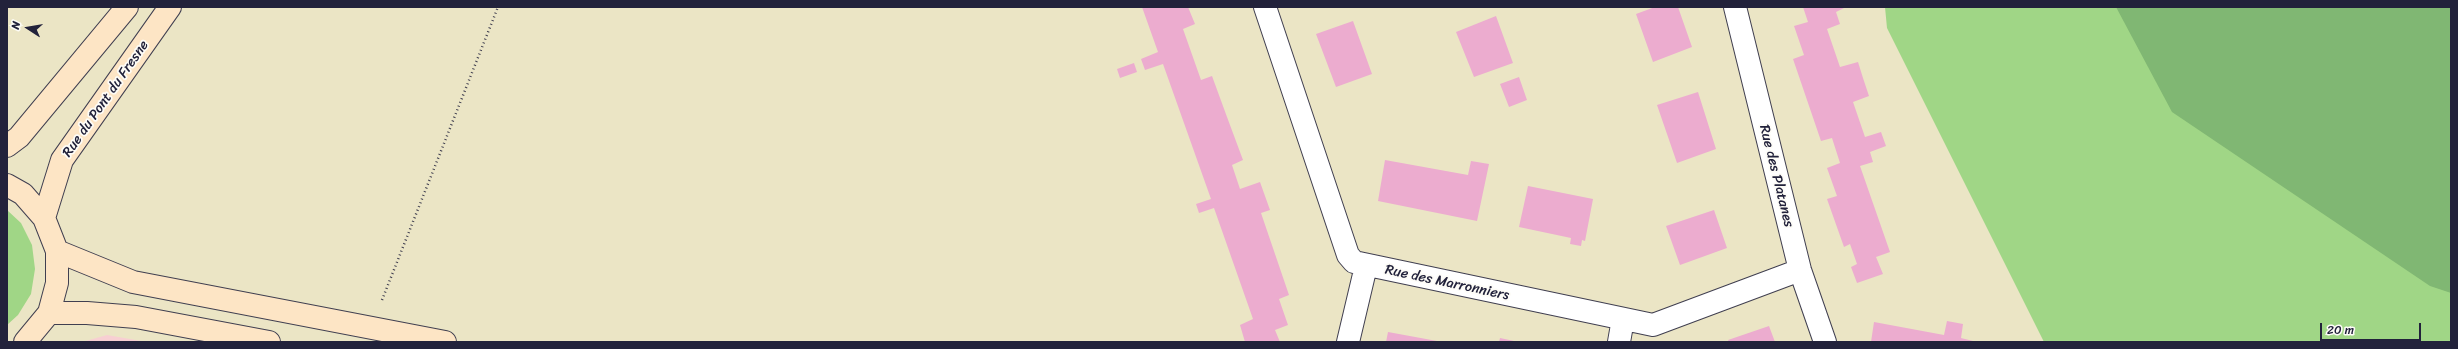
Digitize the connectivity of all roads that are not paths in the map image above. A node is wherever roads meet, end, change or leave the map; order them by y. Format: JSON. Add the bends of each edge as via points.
{"nodes":[{"id":1,"x":127,"y":7,"type":"edge"},
{"id":2,"x":170,"y":7,"type":"edge"},
{"id":3,"x":1265,"y":7,"type":"edge"},
{"id":4,"x":1734,"y":7,"type":"edge"},
{"id":5,"x":7,"y":146,"type":"edge"},
{"id":6,"x":7,"y":185,"type":"edge"},
{"id":7,"x":44,"y":218,"type":"junction"},
{"id":8,"x":57,"y":251,"type":"junction"},
{"id":9,"x":1366,"y":266,"type":"junction"},
{"id":10,"x":1800,"y":270,"type":"junction"},
{"id":11,"x":49,"y":314,"type":"junction"},
{"id":12,"x":1623,"y":319,"type":"junction"},
{"id":13,"x":25,"y":342,"type":"edge"},
{"id":14,"x":269,"y":342,"type":"edge"},
{"id":15,"x":445,"y":342,"type":"edge"},
{"id":16,"x":1348,"y":342,"type":"edge"},
{"id":17,"x":1618,"y":342,"type":"edge"},
{"id":18,"x":1825,"y":342,"type":"edge"}],
"edges":[{"from":1,"to":5,"type":"main road","via":[[19,137]]},
{"from":2,"to":7,"type":"main road","name":"Rue du Pont du Fresne","via":[[62,160]]},
{"from":3,"to":9,"type":"street","name":"Rue des Marronniers","via":[[1348,255],[1354,262]]},
{"from":4,"to":10,"type":"street","name":"Rue des Platanes"},
{"from":6,"to":7,"type":"main road","via":[[23,194]]},
{"from":7,"to":8,"type":"main road"},
{"from":8,"to":11,"type":"main road","via":[[57,283]]},
{"from":8,"to":15,"type":"main road","via":[[133,282]]},
{"from":9,"to":12,"type":"street","name":"Rue des Marronniers"},
{"from":9,"to":16,"type":"street"},
{"from":10,"to":12,"type":"street","name":"Rue des Marronniers","via":[[1653,325]]},
{"from":10,"to":18,"type":"street","name":"Rue des Platanes"},
{"from":11,"to":13,"type":"main road"},
{"from":11,"to":14,"type":"main road","via":[[87,313],[136,318]]},
{"from":12,"to":17,"type":"street"}]}
